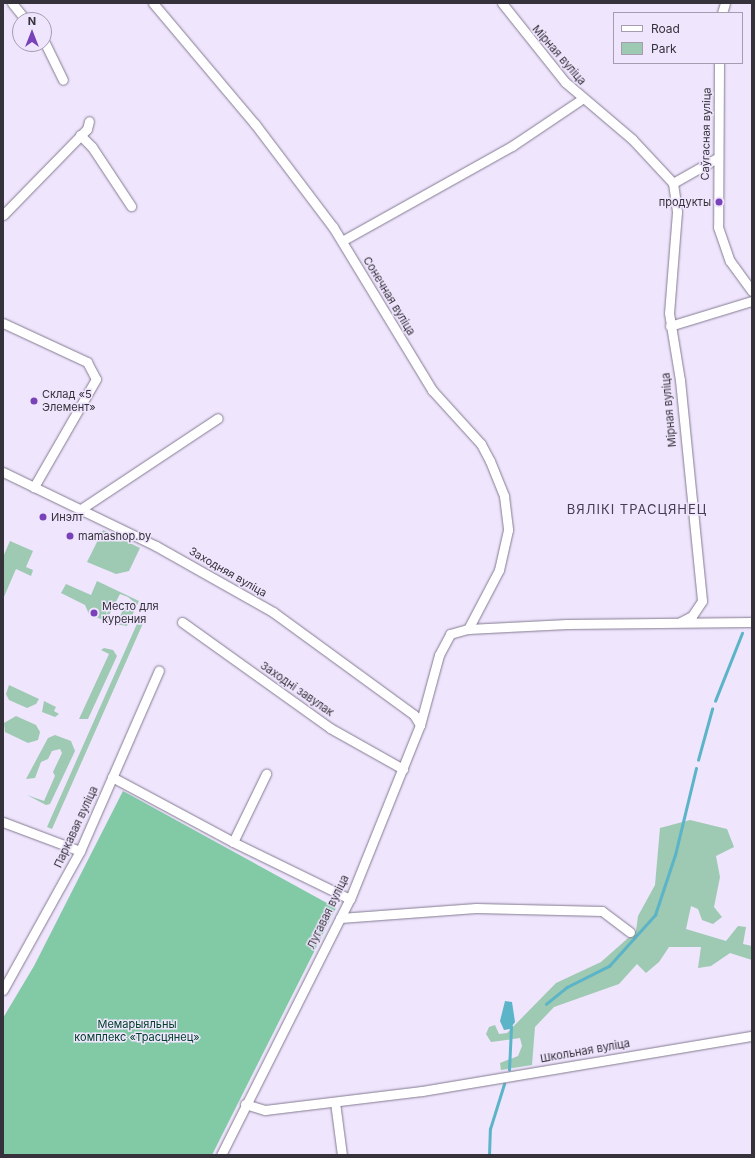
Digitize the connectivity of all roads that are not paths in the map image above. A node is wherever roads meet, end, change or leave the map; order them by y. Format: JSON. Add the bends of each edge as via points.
{"nodes":[{"id":1,"x":12,"y":3,"type":"edge"},
{"id":2,"x":153,"y":3,"type":"edge"},
{"id":3,"x":502,"y":3,"type":"edge"},
{"id":4,"x":19,"y":12,"type":"edge"},
{"id":5,"x":49,"y":52,"type":"edge"},
{"id":6,"x":719,"y":64,"type":"edge"},
{"id":7,"x":63,"y":80,"type":"dead end"},
{"id":8,"x":582,"y":99,"type":"junction"},
{"id":9,"x":89,"y":121,"type":"dead end"},
{"id":10,"x":80,"y":135,"type":"junction"},
{"id":11,"x":717,"y":158,"type":"junction"},
{"id":12,"x":673,"y":183,"type":"junction"},
{"id":13,"x":131,"y":206,"type":"dead end"},
{"id":14,"x":3,"y":215,"type":"edge"},
{"id":15,"x":342,"y":241,"type":"junction"},
{"id":16,"x":752,"y":291,"type":"edge"},
{"id":17,"x":752,"y":301,"type":"edge"},
{"id":18,"x":3,"y":323,"type":"edge"},
{"id":19,"x":670,"y":326,"type":"junction"},
{"id":20,"x":218,"y":418,"type":"dead end"},
{"id":21,"x":3,"y":472,"type":"edge"},
{"id":22,"x":34,"y":487,"type":"junction"},
{"id":23,"x":81,"y":509,"type":"junction"},
{"id":24,"x":702,"y":601,"type":"junction"},
{"id":25,"x":182,"y":622,"type":"dead end"},
{"id":26,"x":752,"y":622,"type":"edge"},
{"id":27,"x":677,"y":623,"type":"junction"},
{"id":28,"x":703,"y":623,"type":"junction"},
{"id":29,"x":468,"y":629,"type":"junction"},
{"id":30,"x":159,"y":670,"type":"dead end"},
{"id":31,"x":420,"y":725,"type":"junction"},
{"id":32,"x":403,"y":769,"type":"junction"},
{"id":33,"x":266,"y":774,"type":"dead end"},
{"id":34,"x":112,"y":777,"type":"junction"},
{"id":35,"x":3,"y":822,"type":"edge"},
{"id":36,"x":233,"y":842,"type":"junction"},
{"id":37,"x":80,"y":852,"type":"junction"},
{"id":38,"x":350,"y":899,"type":"junction"},
{"id":39,"x":340,"y":918,"type":"junction"},
{"id":40,"x":630,"y":932,"type":"dead end"},
{"id":41,"x":3,"y":990,"type":"edge"},
{"id":42,"x":752,"y":1036,"type":"edge"},
{"id":43,"x":335,"y":1102,"type":"junction"},
{"id":44,"x":245,"y":1104,"type":"junction"},
{"id":45,"x":221,"y":1155,"type":"edge"},
{"id":46,"x":342,"y":1155,"type":"edge"}],
"edges":[{"from":1,"to":4,"type":"street"},
{"from":2,"to":15,"type":"street","name":"Сонечная вуліца","via":[[255,124]]},
{"from":3,"to":8,"type":"street","name":"Мірная вуліца","via":[[542,56]]},
{"from":5,"to":7,"type":"street"},
{"from":6,"to":11,"type":"street","name":"Саўгасная вуліца"},
{"from":8,"to":12,"type":"street","name":"Мірная вуліца","via":[[632,139]]},
{"from":8,"to":15,"type":"street","via":[[512,146]]},
{"from":9,"to":10,"type":"street"},
{"from":10,"to":13,"type":"street","via":[[92,147]]},
{"from":10,"to":14,"type":"street"},
{"from":11,"to":12,"type":"street"},
{"from":11,"to":16,"type":"street","name":"Саўгасная вуліца","via":[[718,227],[730,261]]},
{"from":12,"to":19,"type":"street","name":"Мірная вуліца","via":[[677,212],[669,280]]},
{"from":15,"to":29,"type":"street","name":"Сонечная вуліца","via":[[432,390],[481,444],[504,496],[508,515],[502,561]]},
{"from":17,"to":19,"type":"street"},
{"from":18,"to":22,"type":"street","via":[[87,362],[96,379]]},
{"from":19,"to":24,"type":"street","name":"Мірная вуліца","via":[[680,380],[689,498]]},
{"from":20,"to":23,"type":"street"},
{"from":21,"to":22,"type":"street","name":"Заходняя вуліца"},
{"from":22,"to":23,"type":"street","name":"Заходняя вуліца"},
{"from":23,"to":31,"type":"street","name":"Заходняя вуліца","via":[[207,573],[273,612],[414,715]]},
{"from":24,"to":27,"type":"street","via":[[692,616]]},
{"from":24,"to":28,"type":"street","name":"Мірная вуліца"},
{"from":25,"to":32,"type":"street","name":"Заходні завулак","via":[[330,728]]},
{"from":26,"to":28,"type":"street"},
{"from":27,"to":28,"type":"street"},
{"from":27,"to":29,"type":"street"},
{"from":29,"to":31,"type":"street","via":[[450,634],[442,647]]},
{"from":30,"to":34,"type":"street","name":"Паркавая вуліца"},
{"from":31,"to":32,"type":"street","name":"Лугавая вуліца"},
{"from":32,"to":38,"type":"street","name":"Лугавая вуліца"},
{"from":33,"to":36,"type":"street"},
{"from":34,"to":36,"type":"street"},
{"from":34,"to":37,"type":"street","name":"Паркавая вуліца"},
{"from":35,"to":37,"type":"street"},
{"from":36,"to":38,"type":"street"},
{"from":37,"to":41,"type":"street","name":"Паркавая вуліца"},
{"from":38,"to":39,"type":"street","name":"Лугавая вуліца"},
{"from":39,"to":40,"type":"street","via":[[476,908],[602,911]]},
{"from":39,"to":44,"type":"street","name":"Лугавая вуліца"},
{"from":42,"to":43,"type":"street","name":"Школьная вуліца","via":[[422,1091]]},
{"from":43,"to":44,"type":"street","via":[[265,1110]]},
{"from":43,"to":46,"type":"street"},
{"from":44,"to":45,"type":"street","name":"Лугавая вуліца"}]}
